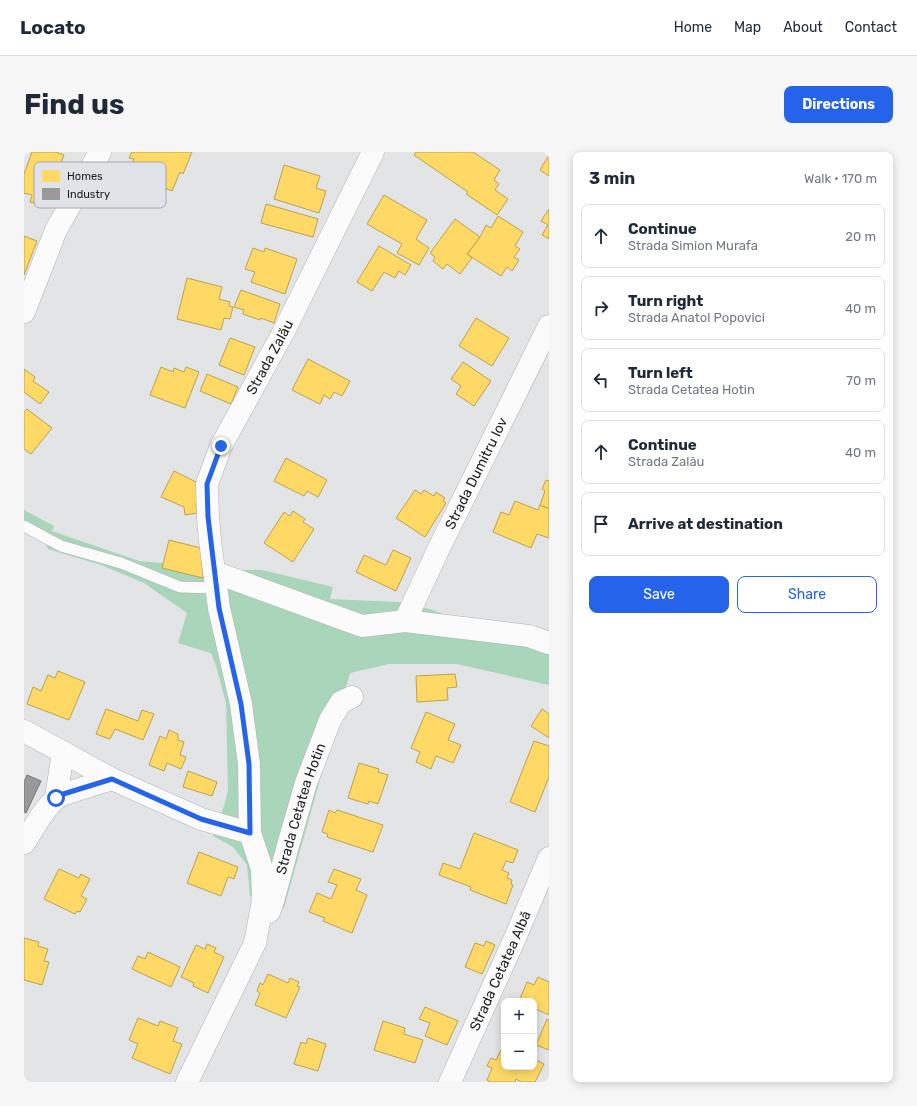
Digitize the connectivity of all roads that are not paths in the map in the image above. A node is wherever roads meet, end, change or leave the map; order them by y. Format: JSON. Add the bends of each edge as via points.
{"nodes":[{"id":1,"x":100,"y":152,"type":"edge"},
{"id":2,"x":373,"y":152,"type":"edge"},
{"id":3,"x":94,"y":162,"type":"edge"},
{"id":4,"x":68,"y":208,"type":"edge"},
{"id":5,"x":24,"y":312,"type":"edge"},
{"id":6,"x":549,"y":326,"type":"edge"},
{"id":7,"x":24,"y":526,"type":"edge"},
{"id":8,"x":215,"y":580,"type":"junction"},
{"id":9,"x":405,"y":621,"type":"junction"},
{"id":10,"x":549,"y":643,"type":"edge"},
{"id":11,"x":352,"y":697,"type":"dead end"},
{"id":12,"x":24,"y":731,"type":"edge"},
{"id":13,"x":63,"y":752,"type":"junction"},
{"id":14,"x":112,"y":779,"type":"junction"},
{"id":15,"x":56,"y":798,"type":"junction"},
{"id":16,"x":250,"y":833,"type":"junction"},
{"id":17,"x":24,"y":843,"type":"edge"},
{"id":18,"x":549,"y":858,"type":"edge"},
{"id":19,"x":258,"y":926,"type":"junction"},
{"id":20,"x":187,"y":1082,"type":"edge"},
{"id":21,"x":450,"y":1082,"type":"edge"}],
"edges":[{"from":1,"to":3,"type":"street"},
{"from":2,"to":8,"type":"street","name":"Strada Zalău","via":[[283,333],[221,446],[207,484]]},
{"from":4,"to":5,"type":"street","via":[[56,230]]},
{"from":6,"to":9,"type":"street","name":"Strada Dumitru Iov"},
{"from":7,"to":8,"type":"lane","via":[[61,546],[121,563],[180,587]]},
{"from":8,"to":9,"type":"street","via":[[362,626]]},
{"from":8,"to":16,"type":"street","name":"Strada Cetatea Hotin","via":[[241,704],[249,764]]},
{"from":9,"to":10,"type":"street","via":[[530,636]]},
{"from":11,"to":19,"type":"street","name":"Strada Cetatea Hotin","via":[[341,702],[330,720],[306,782],[273,901],[266,918]]},
{"from":12,"to":13,"type":"street"},
{"from":13,"to":14,"type":"street"},
{"from":13,"to":15,"type":"street"},
{"from":14,"to":15,"type":"street"},
{"from":14,"to":16,"type":"street","via":[[201,819]]},
{"from":15,"to":17,"type":"street"},
{"from":16,"to":19,"type":"street","name":"Strada Cetatea Hotin","via":[[262,869],[263,900]]},
{"from":18,"to":21,"type":"street","name":"Strada Cetatea Albă"},
{"from":19,"to":20,"type":"street","name":"Strada Cetatea Hotin","via":[[255,943]]}]}
